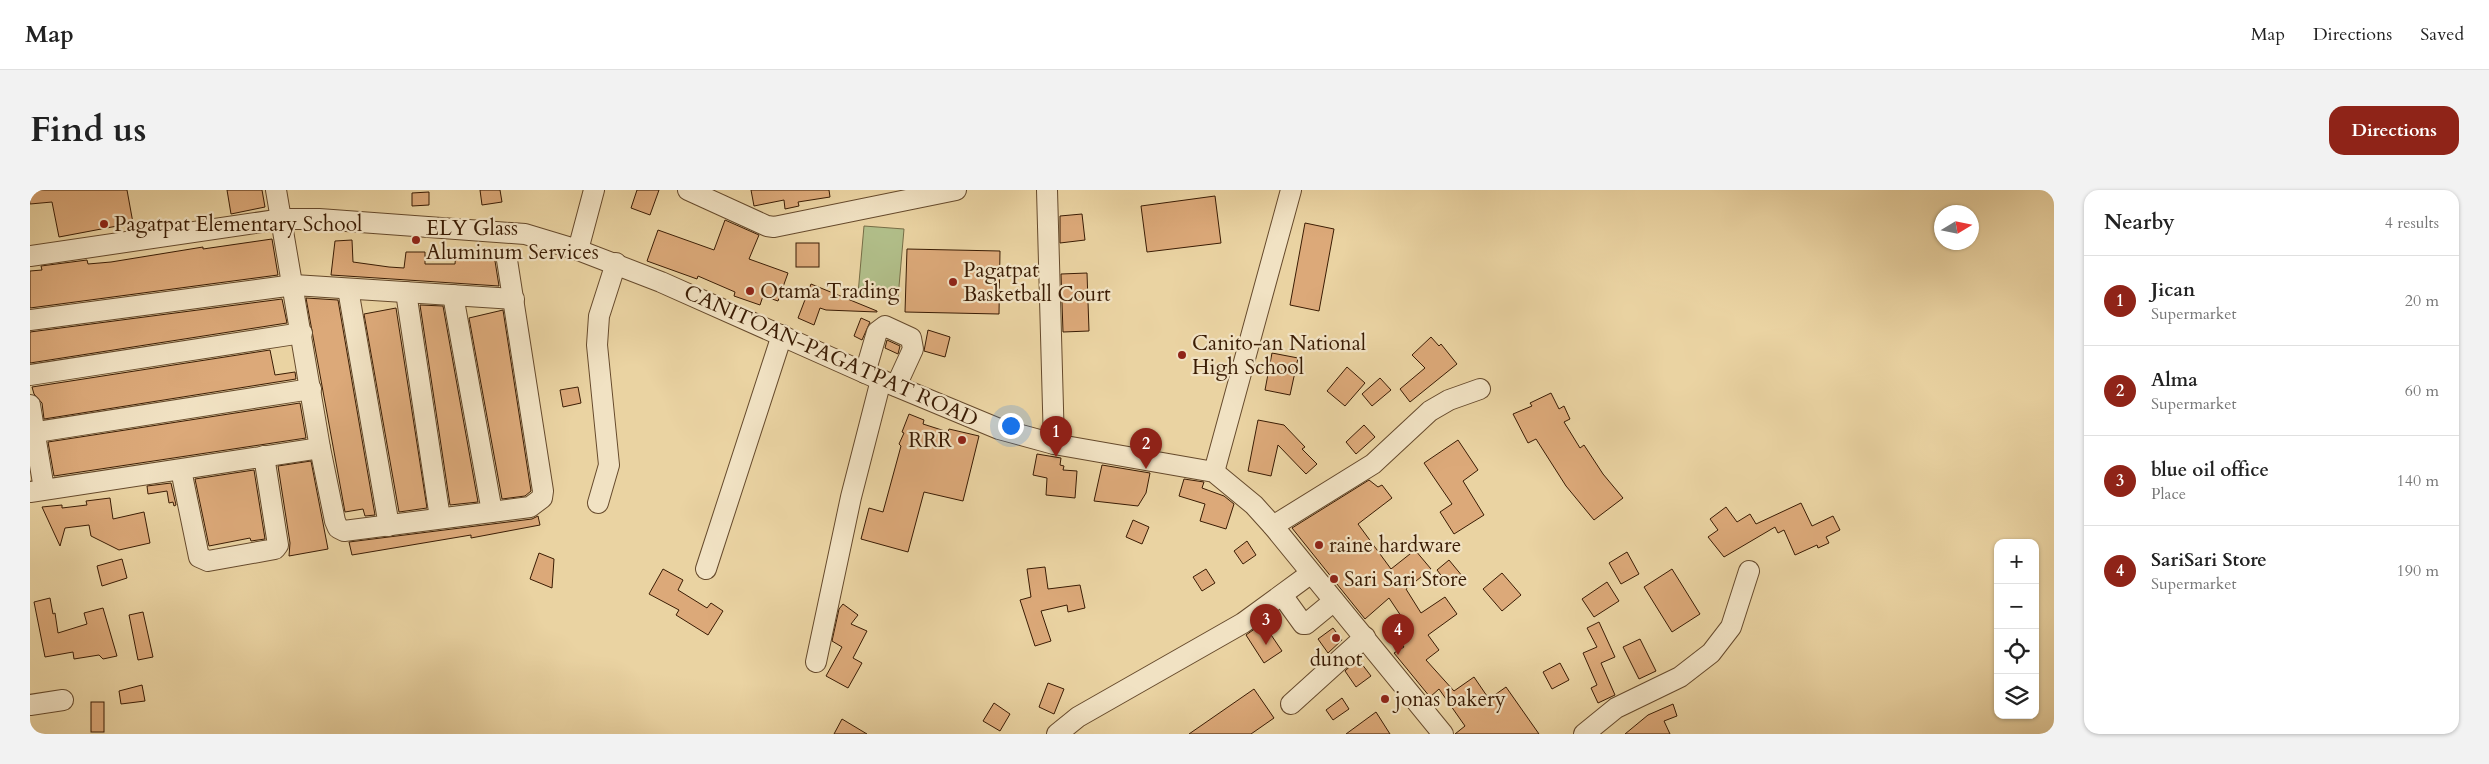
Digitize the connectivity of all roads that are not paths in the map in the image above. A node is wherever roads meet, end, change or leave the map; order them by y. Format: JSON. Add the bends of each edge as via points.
{"nodes":[{"id":1,"x":276,"y":190,"type":"edge"},
{"id":2,"x":594,"y":190,"type":"edge"},
{"id":3,"x":956,"y":190,"type":"edge"},
{"id":4,"x":1047,"y":190,"type":"edge"},
{"id":5,"x":1291,"y":190,"type":"edge"},
{"id":6,"x":695,"y":191,"type":"edge"},
{"id":7,"x":283,"y":219,"type":"junction"},
{"id":8,"x":578,"y":250,"type":"junction"},
{"id":9,"x":30,"y":256,"type":"edge"},
{"id":10,"x":507,"y":260,"type":"dead end"},
{"id":11,"x":616,"y":263,"type":"junction"},
{"id":12,"x":294,"y":284,"type":"junction"},
{"id":13,"x":348,"y":289,"type":"junction"},
{"id":14,"x":406,"y":292,"type":"junction"},
{"id":15,"x":453,"y":295,"type":"junction"},
{"id":16,"x":514,"y":299,"type":"junction"},
{"id":17,"x":30,"y":320,"type":"edge"},
{"id":18,"x":302,"y":333,"type":"junction"},
{"id":19,"x":782,"y":335,"type":"junction"},
{"id":20,"x":30,"y":375,"type":"edge"},
{"id":21,"x":881,"y":380,"type":"junction"},
{"id":22,"x":311,"y":389,"type":"junction"},
{"id":23,"x":1480,"y":389,"type":"dead end"},
{"id":24,"x":30,"y":405,"type":"edge"},
{"id":25,"x":32,"y":433,"type":"edge"},
{"id":26,"x":1054,"y":444,"type":"junction"},
{"id":27,"x":320,"y":448,"type":"junction"},
{"id":28,"x":264,"y":456,"type":"junction"},
{"id":29,"x":181,"y":470,"type":"junction"},
{"id":30,"x":1214,"y":472,"type":"junction"},
{"id":31,"x":37,"y":490,"type":"edge"},
{"id":32,"x":598,"y":503,"type":"dead end"},
{"id":33,"x":492,"y":512,"type":"junction"},
{"id":34,"x":440,"y":518,"type":"junction"},
{"id":35,"x":389,"y":526,"type":"junction"},
{"id":36,"x":1273,"y":526,"type":"junction"},
{"id":37,"x":706,"y":569,"type":"dead end"},
{"id":38,"x":1749,"y":571,"type":"dead end"},
{"id":39,"x":1310,"y":574,"type":"junction"},
{"id":40,"x":1282,"y":595,"type":"junction"},
{"id":41,"x":1334,"y":601,"type":"junction"},
{"id":42,"x":1365,"y":638,"type":"junction"},
{"id":43,"x":816,"y":662,"type":"dead end"},
{"id":44,"x":63,"y":700,"type":"dead end"},
{"id":45,"x":1291,"y":704,"type":"dead end"},
{"id":46,"x":30,"y":705,"type":"edge"},
{"id":47,"x":1056,"y":734,"type":"edge"},
{"id":48,"x":1443,"y":734,"type":"edge"},
{"id":49,"x":1584,"y":734,"type":"edge"}],
"edges":[{"from":1,"to":7,"type":"street"},
{"from":2,"to":8,"type":"street"},
{"from":3,"to":6,"type":"street","via":[[774,227]]},
{"from":4,"to":26,"type":"street"},
{"from":5,"to":30,"type":"street"},
{"from":7,"to":8,"type":"street","name":"CANITOAN-PAGATPAT ROAD","via":[[524,234]]},
{"from":7,"to":9,"type":"street","name":"CANITOAN-PAGATPAT ROAD"},
{"from":7,"to":12,"type":"street"},
{"from":8,"to":11,"type":"street","name":"CANITOAN-PAGATPAT ROAD"},
{"from":10,"to":16,"type":"street"},
{"from":11,"to":19,"type":"street","name":"CANITOAN-PAGATPAT ROAD"},
{"from":11,"to":32,"type":"street","via":[[599,316],[597,345],[609,466]]},
{"from":12,"to":13,"type":"street"},
{"from":12,"to":17,"type":"street"},
{"from":12,"to":18,"type":"street"},
{"from":13,"to":14,"type":"street"},
{"from":13,"to":35,"type":"street"},
{"from":14,"to":15,"type":"street"},
{"from":14,"to":34,"type":"street"},
{"from":15,"to":16,"type":"street"},
{"from":15,"to":33,"type":"street"},
{"from":16,"to":33,"type":"street","via":[[543,491],[542,498],[530,507]]},
{"from":18,"to":20,"type":"street"},
{"from":18,"to":22,"type":"street"},
{"from":19,"to":21,"type":"street","name":"CANITOAN-PAGATPAT ROAD"},
{"from":19,"to":37,"type":"street"},
{"from":21,"to":26,"type":"street","name":"CANITOAN-PAGATPAT ROAD","via":[[999,429]]},
{"from":21,"to":43,"type":"street","via":[[851,497]]},
{"from":22,"to":25,"type":"street"},
{"from":22,"to":27,"type":"street"},
{"from":23,"to":36,"type":"street","via":[[1430,411],[1373,464]]},
{"from":24,"to":25,"type":"street"},
{"from":25,"to":31,"type":"street"},
{"from":26,"to":30,"type":"street","name":"CANITOAN-PAGATPAT ROAD"},
{"from":27,"to":28,"type":"street"},
{"from":27,"to":35,"type":"street","via":[[338,528],[344,531]]},
{"from":28,"to":29,"type":"street"},
{"from":28,"to":29,"type":"street","via":[[278,545],[275,549],[208,561],[199,558]]},
{"from":29,"to":31,"type":"street"},
{"from":30,"to":36,"type":"street","name":"CANITOAN-PAGATPAT ROAD","via":[[1237,489]]},
{"from":33,"to":34,"type":"street"},
{"from":34,"to":35,"type":"street"},
{"from":36,"to":39,"type":"street","name":"CANITOAN-PAGATPAT ROAD"},
{"from":38,"to":49,"type":"street","via":[[1731,627],[1711,653],[1680,677],[1616,708]]},
{"from":39,"to":40,"type":"street"},
{"from":39,"to":41,"type":"street","name":"CANITOAN-PAGATPAT ROAD"},
{"from":40,"to":41,"type":"street","via":[[1303,624]]},
{"from":40,"to":47,"type":"street","via":[[1244,623],[1078,717]]},
{"from":41,"to":42,"type":"street","name":"CANITOAN-PAGATPAT ROAD"},
{"from":42,"to":45,"type":"street"},
{"from":42,"to":48,"type":"street","name":"CANITOAN-PAGATPAT ROAD"},
{"from":44,"to":46,"type":"street"}]}
